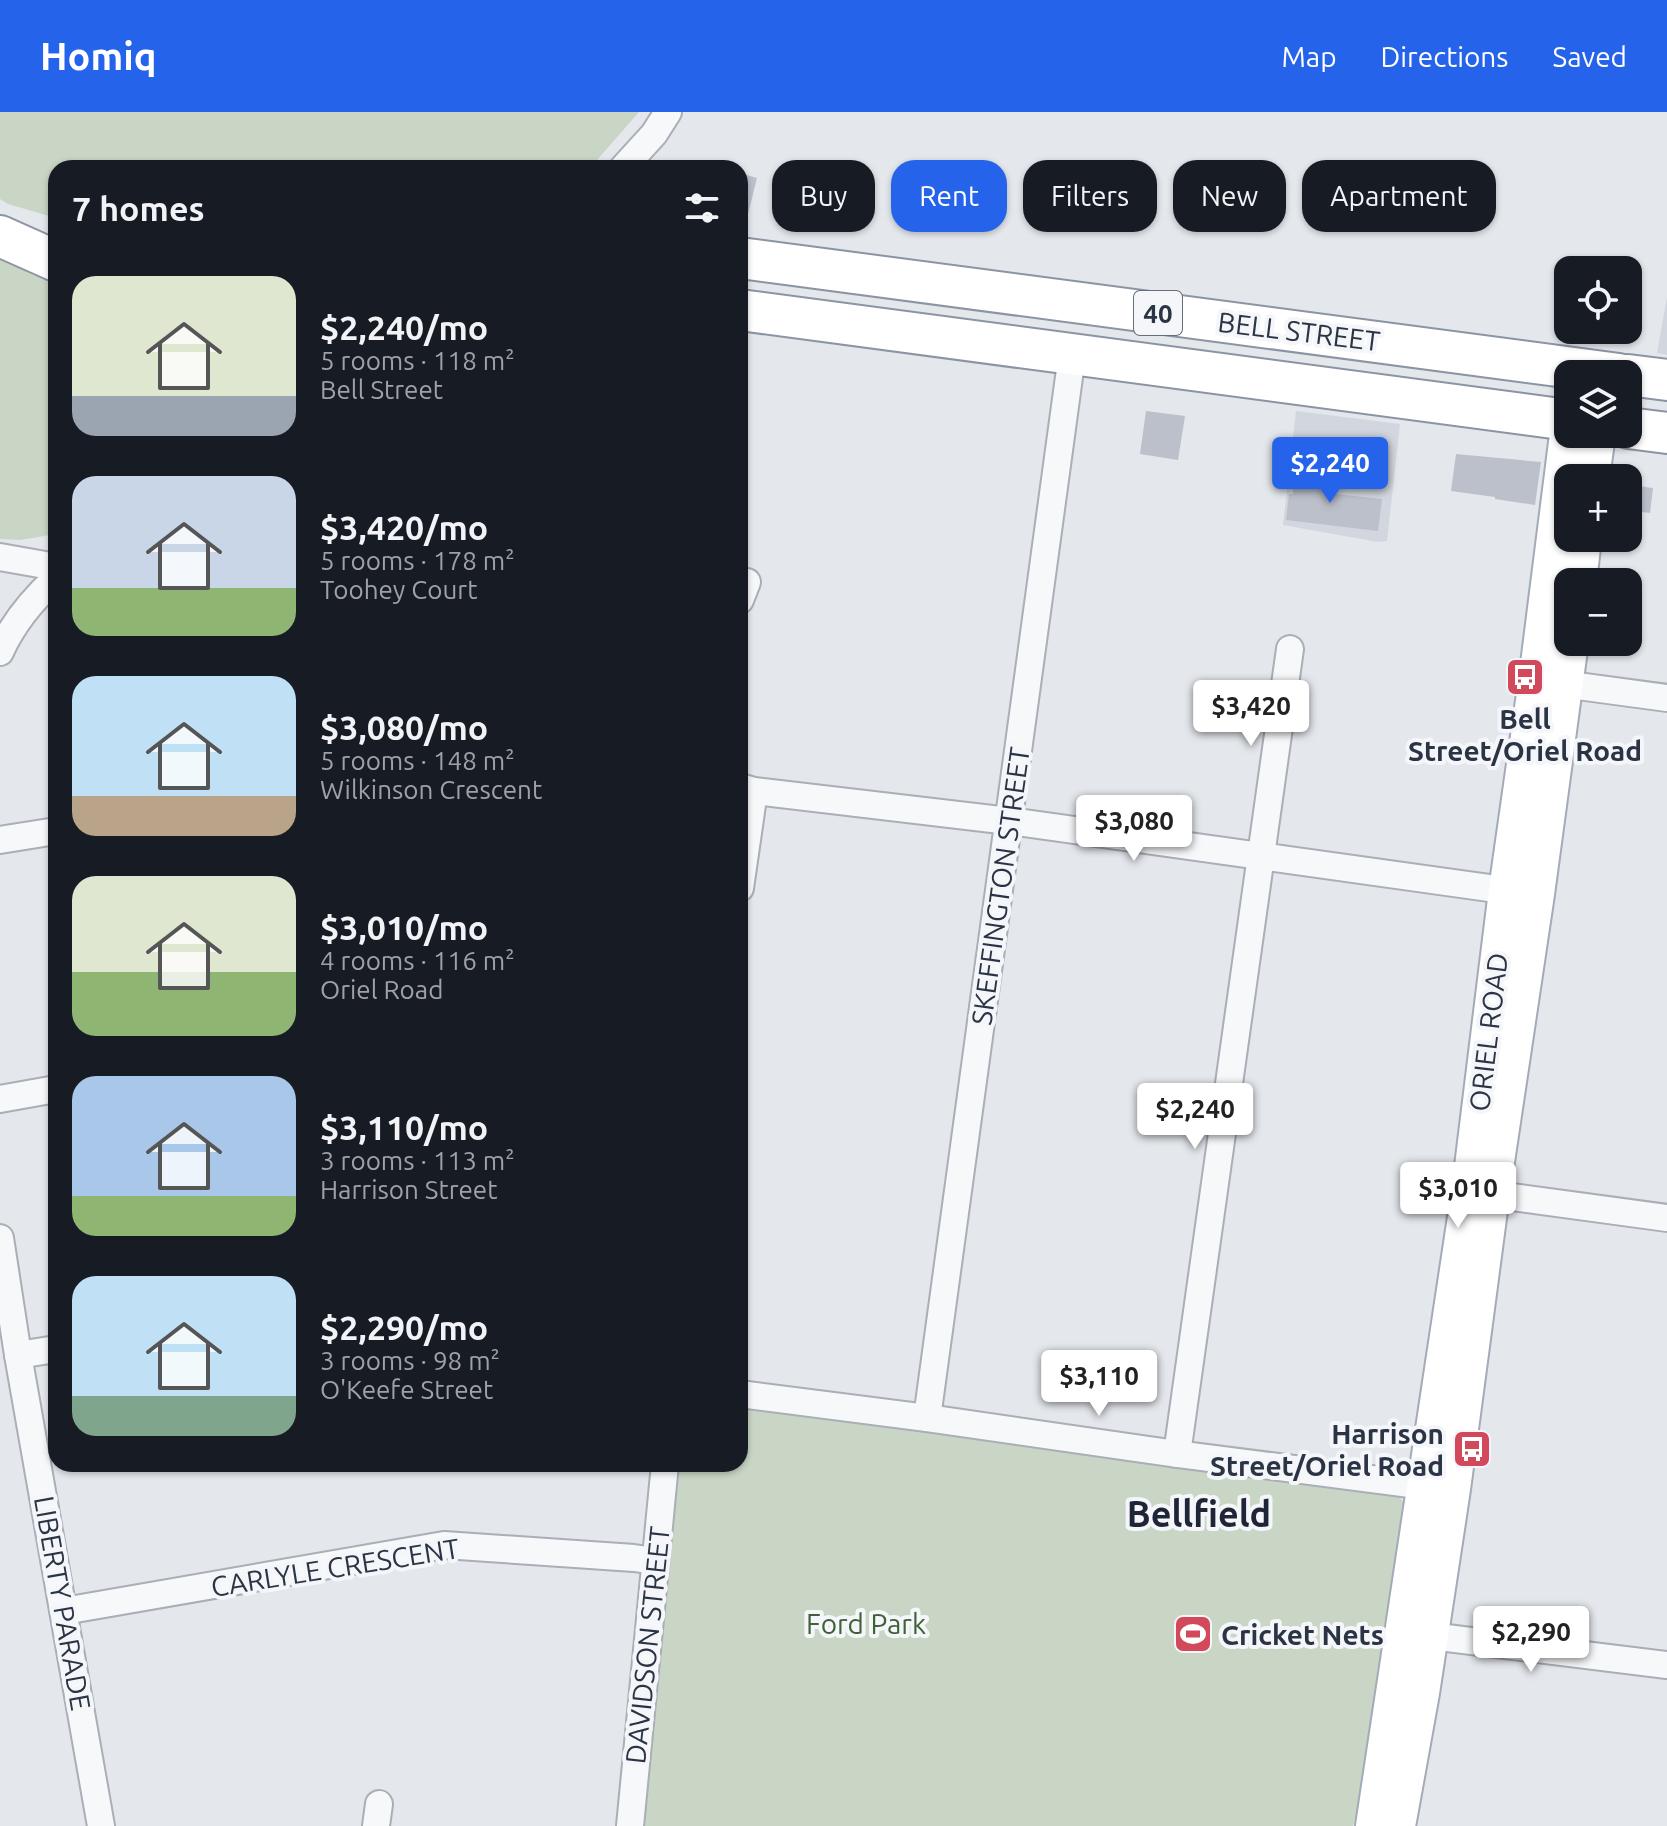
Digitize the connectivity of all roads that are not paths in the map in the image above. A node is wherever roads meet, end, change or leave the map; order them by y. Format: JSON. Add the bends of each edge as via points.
{"nodes":[{"id":1,"x":661,"y":123,"type":"edge"},
{"id":2,"x":630,"y":160,"type":"edge"},
{"id":3,"x":654,"y":160,"type":"edge"},
{"id":4,"x":0,"y":236,"type":"edge"},
{"id":5,"x":48,"y":257,"type":"edge"},
{"id":6,"x":748,"y":259,"type":"edge"},
{"id":7,"x":847,"y":272,"type":"junction"},
{"id":8,"x":748,"y":311,"type":"edge"},
{"id":9,"x":835,"y":323,"type":"junction"},
{"id":10,"x":1072,"y":355,"type":"junction"},
{"id":11,"x":1554,"y":367,"type":"edge"},
{"id":12,"x":1642,"y":377,"type":"edge"},
{"id":13,"x":1667,"y":380,"type":"edge"},
{"id":14,"x":1554,"y":418,"type":"edge"},
{"id":15,"x":1642,"y":430,"type":"edge"},
{"id":16,"x":1667,"y":433,"type":"edge"},
{"id":17,"x":1567,"y":448,"type":"edge"},
{"id":18,"x":0,"y":557,"type":"edge"},
{"id":19,"x":48,"y":567,"type":"edge"},
{"id":20,"x":48,"y":585,"type":"edge"},
{"id":21,"x":1290,"y":649,"type":"dead end"},
{"id":22,"x":0,"y":652,"type":"edge"},
{"id":23,"x":1564,"y":656,"type":"edge"},
{"id":24,"x":1550,"y":682,"type":"junction"},
{"id":25,"x":1667,"y":698,"type":"edge"},
{"id":26,"x":748,"y":789,"type":"edge"},
{"id":27,"x":1009,"y":821,"type":"junction"},
{"id":28,"x":48,"y":832,"type":"edge"},
{"id":29,"x":0,"y":840,"type":"edge"},
{"id":30,"x":1261,"y":855,"type":"junction"},
{"id":31,"x":1521,"y":892,"type":"junction"},
{"id":32,"x":48,"y":1090,"type":"edge"},
{"id":33,"x":0,"y":1099,"type":"edge"},
{"id":34,"x":1480,"y":1193,"type":"junction"},
{"id":35,"x":1667,"y":1218,"type":"edge"},
{"id":36,"x":0,"y":1238,"type":"edge"},
{"id":37,"x":48,"y":1350,"type":"edge"},
{"id":38,"x":18,"y":1355,"type":"junction"},
{"id":39,"x":748,"y":1395,"type":"edge"},
{"id":40,"x":927,"y":1418,"type":"junction"},
{"id":41,"x":1177,"y":1454,"type":"junction"},
{"id":42,"x":664,"y":1472,"type":"edge"},
{"id":43,"x":1438,"y":1488,"type":"junction"},
{"id":44,"x":655,"y":1561,"type":"junction"},
{"id":45,"x":64,"y":1611,"type":"junction"},
{"id":46,"x":1416,"y":1634,"type":"junction"},
{"id":47,"x":1667,"y":1665,"type":"edge"},
{"id":48,"x":101,"y":1826,"type":"edge"},
{"id":49,"x":630,"y":1826,"type":"edge"},
{"id":50,"x":1373,"y":1826,"type":"edge"},
{"id":51,"x":1398,"y":1826,"type":"edge"}],
"edges":[{"from":1,"to":2,"type":"street"},
{"from":1,"to":3,"type":"street"},
{"from":4,"to":5,"type":"highway"},
{"from":6,"to":7,"type":"highway","name":"BELL STREET","number":"40"},
{"from":7,"to":9,"type":"highway"},
{"from":7,"to":11,"type":"highway","name":"BELL STREET","number":"40"},
{"from":8,"to":9,"type":"highway","name":"BELL STREET","number":"40"},
{"from":9,"to":10,"type":"highway","name":"BELL STREET","number":"40"},
{"from":10,"to":14,"type":"highway","name":"BELL STREET","number":"40"},
{"from":10,"to":27,"type":"street","name":"SKEFFINGTON STREET"},
{"from":12,"to":13,"type":"highway","name":"BELL STREET","number":"40"},
{"from":15,"to":16,"type":"highway"},
{"from":17,"to":24,"type":"main road","name":"ORIEL ROAD"},
{"from":18,"to":19,"type":"street"},
{"from":20,"to":22,"type":"street"},
{"from":21,"to":30,"type":"street"},
{"from":23,"to":24,"type":"main road","name":"ORIEL ROAD"},
{"from":24,"to":25,"type":"street"},
{"from":24,"to":31,"type":"main road","name":"ORIEL ROAD"},
{"from":26,"to":27,"type":"street"},
{"from":27,"to":30,"type":"street"},
{"from":27,"to":40,"type":"street","name":"SKEFFINGTON STREET"},
{"from":28,"to":29,"type":"street"},
{"from":30,"to":31,"type":"street"},
{"from":30,"to":41,"type":"street"},
{"from":31,"to":34,"type":"main road","name":"ORIEL ROAD"},
{"from":32,"to":33,"type":"street"},
{"from":34,"to":35,"type":"street"},
{"from":34,"to":43,"type":"main road","name":"ORIEL ROAD"},
{"from":36,"to":38,"type":"street","name":"LIBERTY PARADE"},
{"from":37,"to":38,"type":"street"},
{"from":38,"to":45,"type":"street","name":"LIBERTY PARADE"},
{"from":39,"to":40,"type":"street"},
{"from":40,"to":41,"type":"street"},
{"from":41,"to":43,"type":"street"},
{"from":42,"to":44,"type":"street","name":"DAVIDSON STREET"},
{"from":43,"to":46,"type":"main road","name":"ORIEL ROAD"},
{"from":44,"to":45,"type":"street","name":"CARLYLE CRESCENT","via":[[444,1545]]},
{"from":44,"to":49,"type":"street","name":"DAVIDSON STREET"},
{"from":45,"to":48,"type":"street","name":"LIBERTY PARADE"},
{"from":46,"to":47,"type":"street"},
{"from":46,"to":50,"type":"main road","name":"ORIEL ROAD"},
{"from":46,"to":51,"type":"main road","name":"ORIEL ROAD","via":[[1422,1693]]}]}
